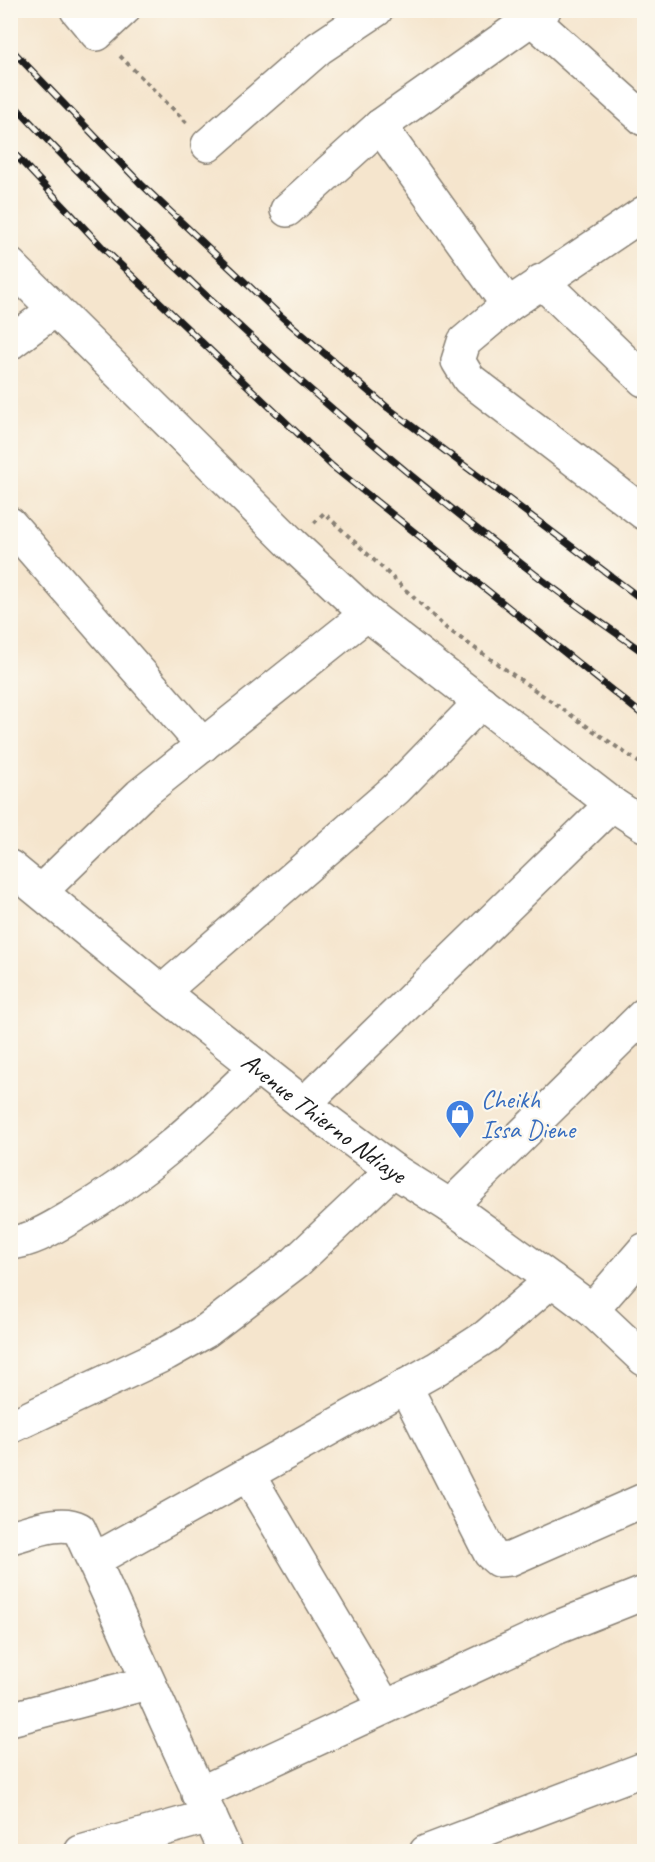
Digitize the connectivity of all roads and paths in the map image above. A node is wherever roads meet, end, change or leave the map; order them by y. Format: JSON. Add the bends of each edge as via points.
{"nodes":[{"id":1,"x":123,"y":10,"type":"edge"},
{"id":2,"x":376,"y":10,"type":"edge"},
{"id":3,"x":532,"y":13,"type":"edge"},
{"id":4,"x":87,"y":22,"type":"edge"},
{"id":5,"x":645,"y":119,"type":"edge"},
{"id":6,"x":380,"y":126,"type":"junction"},
{"id":7,"x":208,"y":145,"type":"joint"},
{"id":8,"x":287,"y":210,"type":"dead end"},
{"id":9,"x":645,"y":213,"type":"edge"},
{"id":10,"x":10,"y":265,"type":"edge"},
{"id":11,"x":541,"y":281,"type":"junction"},
{"id":12,"x":508,"y":305,"type":"junction"},
{"id":13,"x":54,"y":310,"type":"junction"},
{"id":14,"x":10,"y":343,"type":"edge"},
{"id":15,"x":645,"y":380,"type":"edge"},
{"id":16,"x":645,"y":513,"type":"edge"},
{"id":17,"x":10,"y":524,"type":"edge"},
{"id":18,"x":292,"y":544,"type":"junction"},
{"id":19,"x":367,"y":614,"type":"junction"},
{"id":20,"x":481,"y":702,"type":"junction"},
{"id":21,"x":203,"y":745,"type":"junction"},
{"id":22,"x":645,"y":766,"type":"edge"},
{"id":23,"x":612,"y":804,"type":"junction"},
{"id":24,"x":645,"y":825,"type":"edge"},
{"id":25,"x":10,"y":867,"type":"edge"},
{"id":26,"x":41,"y":891,"type":"junction"},
{"id":27,"x":162,"y":992,"type":"junction"},
{"id":28,"x":645,"y":1015,"type":"edge"},
{"id":29,"x":257,"y":1067,"type":"junction"},
{"id":30,"x":304,"y":1104,"type":"junction"},
{"id":31,"x":393,"y":1170,"type":"junction"},
{"id":32,"x":450,"y":1206,"type":"junction"},
{"id":33,"x":10,"y":1244,"type":"edge"},
{"id":34,"x":645,"y":1250,"type":"edge"},
{"id":35,"x":552,"y":1280,"type":"junction"},
{"id":36,"x":592,"y":1310,"type":"junction"},
{"id":37,"x":645,"y":1359,"type":"edge"},
{"id":38,"x":405,"y":1386,"type":"junction"},
{"id":39,"x":10,"y":1427,"type":"edge"},
{"id":40,"x":248,"y":1476,"type":"junction"},
{"id":41,"x":645,"y":1500,"type":"edge"},
{"id":42,"x":10,"y":1537,"type":"edge"},
{"id":43,"x":94,"y":1560,"type":"junction"},
{"id":44,"x":645,"y":1593,"type":"edge"},
{"id":45,"x":147,"y":1683,"type":"junction"},
{"id":46,"x":385,"y":1707,"type":"junction"},
{"id":47,"x":10,"y":1719,"type":"edge"},
{"id":48,"x":645,"y":1769,"type":"edge"},
{"id":49,"x":204,"y":1805,"type":"junction"},
{"id":50,"x":81,"y":1851,"type":"edge"},
{"id":51,"x":226,"y":1851,"type":"edge"},
{"id":52,"x":426,"y":1851,"type":"edge"}],
"edges":[{"from":1,"to":4,"type":"street"},
{"from":2,"to":7,"type":"street","via":[[319,48]]},
{"from":3,"to":5,"type":"street"},
{"from":3,"to":6,"type":"street"},
{"from":4,"to":7,"type":"path"},
{"from":6,"to":8,"type":"street"},
{"from":6,"to":12,"type":"street"},
{"from":9,"to":11,"type":"street"},
{"from":10,"to":13,"type":"street"},
{"from":11,"to":12,"type":"street"},
{"from":11,"to":15,"type":"street"},
{"from":12,"to":16,"type":"street","via":[[464,342],[458,361],[469,379]]},
{"from":13,"to":14,"type":"street"},
{"from":13,"to":18,"type":"street"},
{"from":17,"to":21,"type":"street"},
{"from":18,"to":19,"type":"street"},
{"from":18,"to":22,"type":"path","via":[[324,513],[446,628]]},
{"from":19,"to":20,"type":"street"},
{"from":19,"to":21,"type":"street"},
{"from":20,"to":23,"type":"street"},
{"from":20,"to":27,"type":"street","via":[[396,789]]},
{"from":21,"to":26,"type":"street","via":[[112,819]]},
{"from":23,"to":24,"type":"street"},
{"from":23,"to":30,"type":"street"},
{"from":25,"to":26,"type":"street","name":"Avenue Thierno Ndiaye"},
{"from":26,"to":27,"type":"street","name":"Avenue Thierno Ndiaye"},
{"from":27,"to":29,"type":"street","name":"Avenue Thierno Ndiaye"},
{"from":28,"to":32,"type":"street"},
{"from":29,"to":30,"type":"street","name":"Avenue Thierno Ndiaye"},
{"from":29,"to":33,"type":"street","via":[[140,1173],[46,1232]]},
{"from":30,"to":31,"type":"street","name":"Avenue Thierno Ndiaye"},
{"from":31,"to":32,"type":"street","name":"Avenue Thierno Ndiaye"},
{"from":31,"to":39,"type":"street","via":[[296,1262],[206,1331]]},
{"from":32,"to":35,"type":"street","name":"Avenue Thierno Ndiaye"},
{"from":34,"to":36,"type":"street"},
{"from":35,"to":36,"type":"street","name":"Avenue Thierno Ndiaye"},
{"from":35,"to":38,"type":"street","via":[[487,1335]]},
{"from":36,"to":37,"type":"street","name":"Avenue Thierno Ndiaye"},
{"from":38,"to":40,"type":"street"},
{"from":38,"to":41,"type":"street","via":[[490,1553],[498,1560],[510,1559]]},
{"from":40,"to":43,"type":"street"},
{"from":40,"to":46,"type":"street"},
{"from":42,"to":43,"type":"street","via":[[70,1525],[79,1529]]},
{"from":43,"to":45,"type":"street"},
{"from":44,"to":46,"type":"street","via":[[556,1628]]},
{"from":45,"to":47,"type":"street"},
{"from":45,"to":49,"type":"street"},
{"from":46,"to":49,"type":"street"},
{"from":48,"to":52,"type":"street"},
{"from":49,"to":50,"type":"street"},
{"from":49,"to":51,"type":"street"}]}
